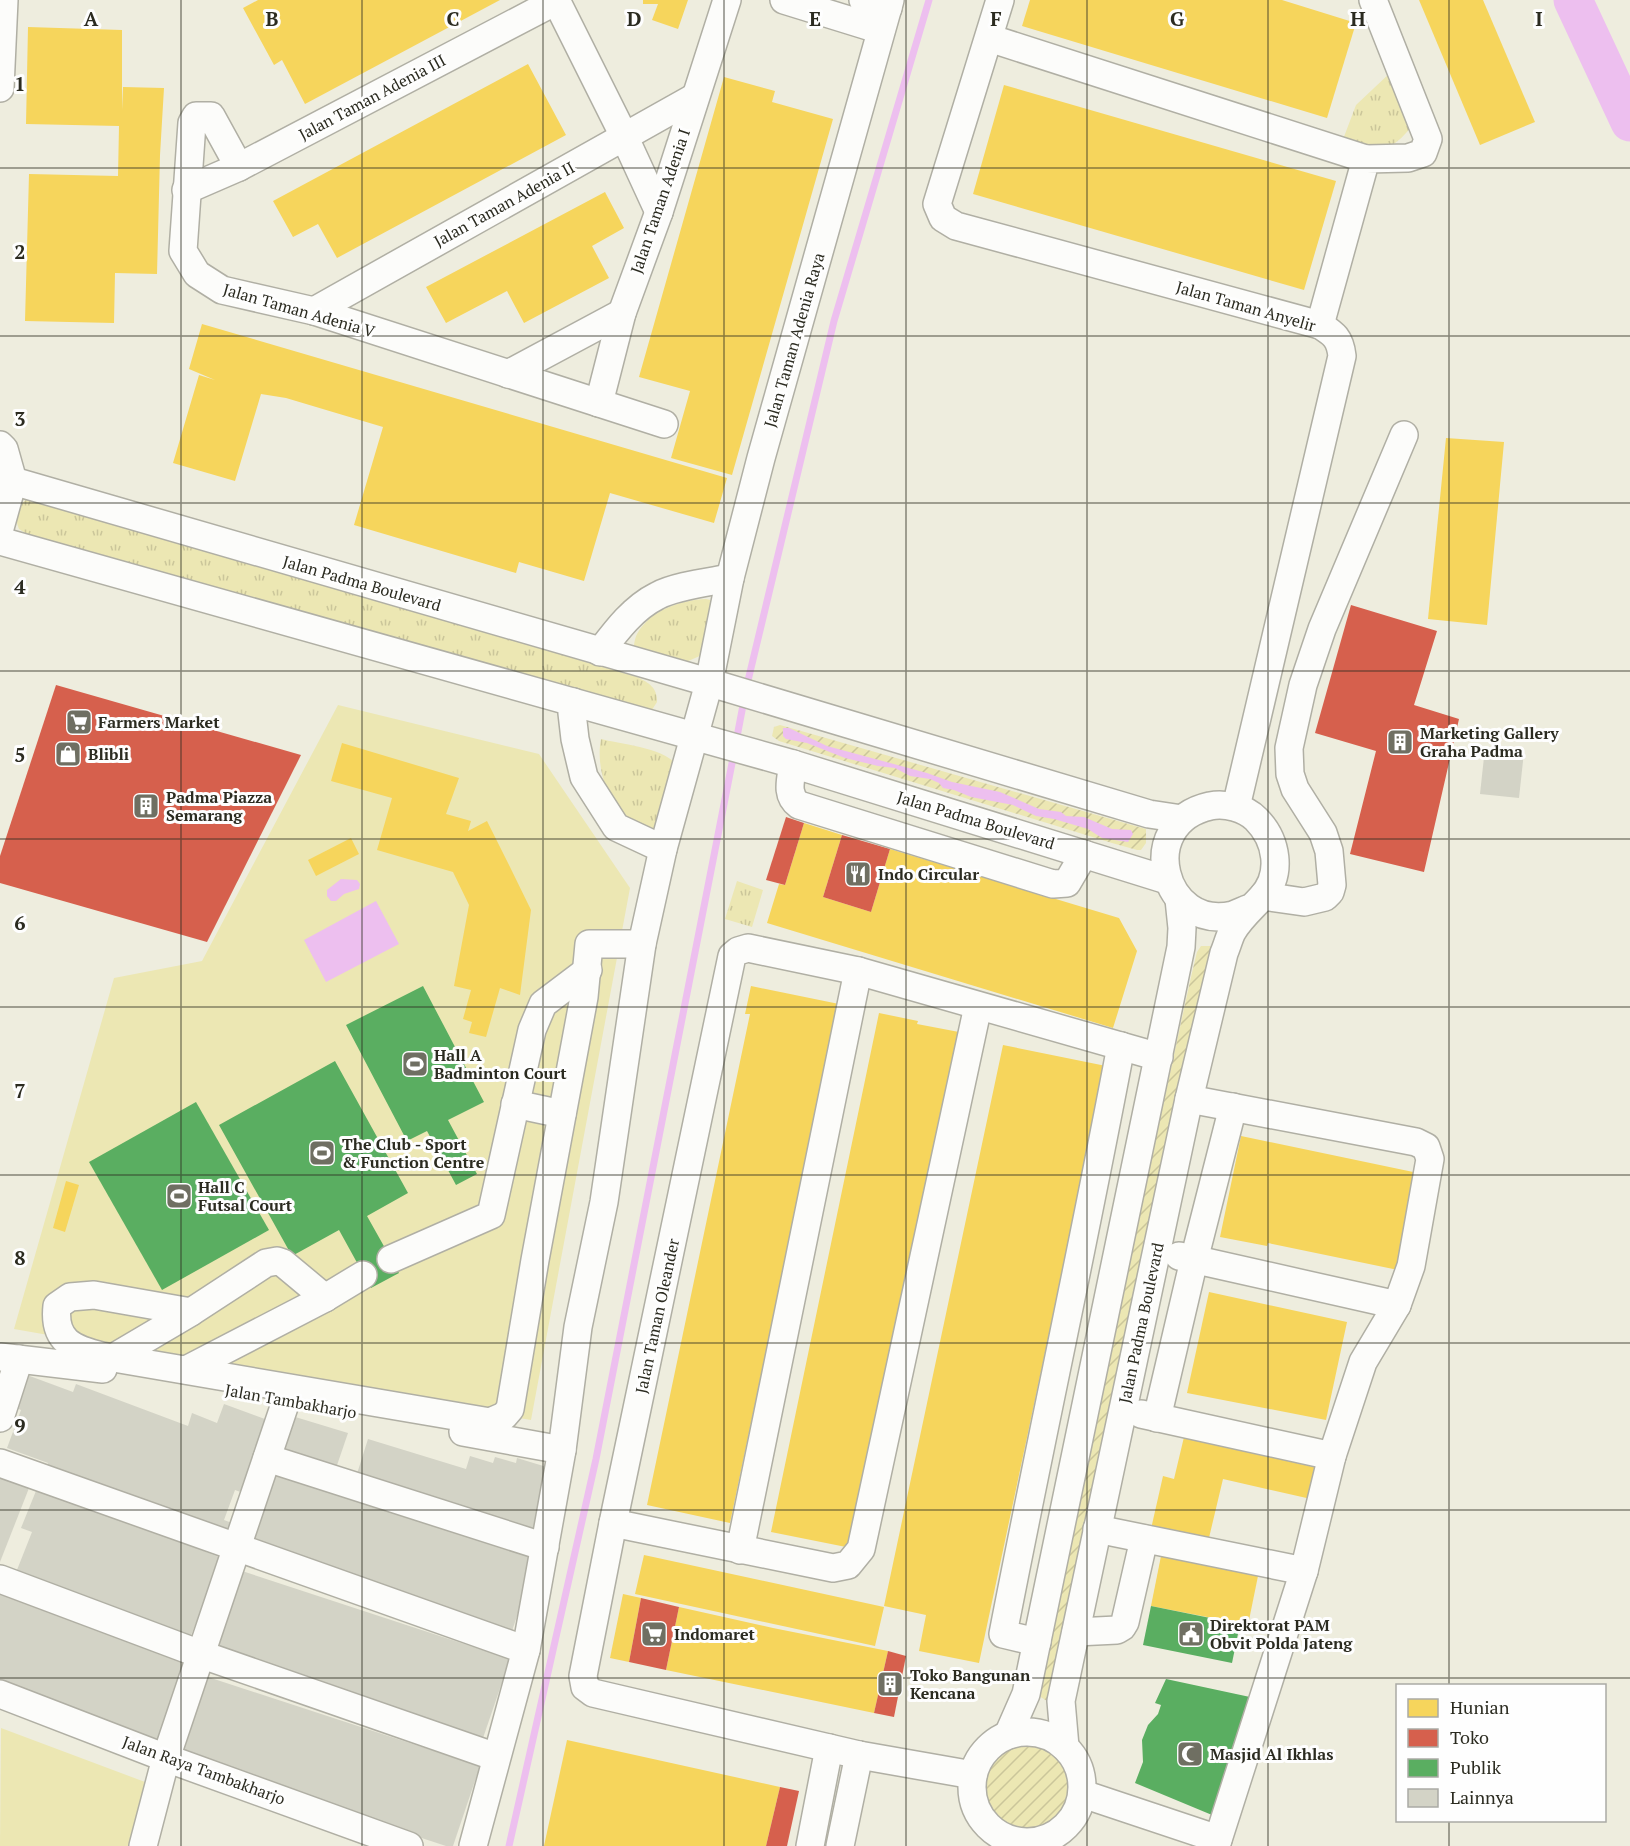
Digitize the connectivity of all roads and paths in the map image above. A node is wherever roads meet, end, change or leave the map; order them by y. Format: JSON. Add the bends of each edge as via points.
{"nodes":[{"id":1,"x":4,"y":0,"type":"edge"},
{"id":2,"x":556,"y":0,"type":"edge"},
{"id":3,"x":727,"y":0,"type":"edge"},
{"id":4,"x":784,"y":0,"type":"edge"},
{"id":5,"x":1000,"y":0,"type":"edge"},
{"id":6,"x":1373,"y":0,"type":"edge"},
{"id":7,"x":880,"y":9,"type":"edge"},
{"id":8,"x":989,"y":38,"type":"junction"},
{"id":9,"x":0,"y":88,"type":"edge"},
{"id":10,"x":695,"y":97,"type":"junction"},
{"id":11,"x":624,"y":136,"type":"junction"},
{"id":12,"x":1366,"y":159,"type":"junction"},
{"id":13,"x":239,"y":167,"type":"junction"},
{"id":14,"x":186,"y":190,"type":"junction"},
{"id":15,"x":659,"y":212,"type":"junction"},
{"id":16,"x":314,"y":311,"type":"junction"},
{"id":17,"x":622,"y":313,"type":"junction"},
{"id":18,"x":1320,"y":325,"type":"junction"},
{"id":19,"x":508,"y":374,"type":"junction"},
{"id":20,"x":599,"y":404,"type":"junction"},
{"id":21,"x":664,"y":424,"type":"dead end"},
{"id":22,"x":1404,"y":435,"type":"dead end"},
{"id":23,"x":0,"y":446,"type":"edge"},
{"id":24,"x":13,"y":482,"type":"junction"},
{"id":25,"x":0,"y":528,"type":"edge"},
{"id":26,"x":0,"y":541,"type":"edge"},
{"id":27,"x":730,"y":578,"type":"junction"},
{"id":28,"x":600,"y":652,"type":"junction"},
{"id":29,"x":710,"y":683,"type":"junction"},
{"id":30,"x":573,"y":702,"type":"junction"},
{"id":31,"x":696,"y":737,"type":"junction"},
{"id":32,"x":1250,"y":749,"type":"junction"},
{"id":33,"x":1288,"y":761,"type":"junction"},
{"id":34,"x":789,"y":763,"type":"junction"},
{"id":35,"x":1236,"y":807,"type":"junction"},
{"id":36,"x":1182,"y":819,"type":"junction"},
{"id":37,"x":663,"y":849,"type":"junction"},
{"id":38,"x":1084,"y":854,"type":"junction"},
{"id":39,"x":1173,"y":890,"type":"junction"},
{"id":40,"x":1257,"y":902,"type":"junction"},
{"id":41,"x":642,"y":944,"type":"junction"},
{"id":42,"x":589,"y":957,"type":"junction"},
{"id":43,"x":858,"y":971,"type":"junction"},
{"id":44,"x":978,"y":1006,"type":"junction"},
{"id":45,"x":1121,"y":1046,"type":"junction"},
{"id":46,"x":1159,"y":1057,"type":"junction"},
{"id":47,"x":1188,"y":1099,"type":"junction"},
{"id":48,"x":515,"y":1104,"type":"junction"},
{"id":49,"x":1233,"y":1107,"type":"junction"},
{"id":50,"x":562,"y":1114,"type":"junction"},
{"id":51,"x":1088,"y":1222,"type":"junction"},
{"id":52,"x":1123,"y":1230,"type":"junction"},
{"id":53,"x":1157,"y":1250,"type":"junction"},
{"id":54,"x":392,"y":1259,"type":"dead end"},
{"id":55,"x":1194,"y":1260,"type":"junction"},
{"id":56,"x":363,"y":1275,"type":"dead end"},
{"id":57,"x":324,"y":1298,"type":"junction"},
{"id":58,"x":1397,"y":1305,"type":"junction"},
{"id":59,"x":191,"y":1312,"type":"junction"},
{"id":60,"x":9,"y":1358,"type":"edge"},
{"id":61,"x":113,"y":1358,"type":"junction"},
{"id":62,"x":186,"y":1370,"type":"junction"},
{"id":63,"x":286,"y":1401,"type":"junction"},
{"id":64,"x":1048,"y":1406,"type":"junction"},
{"id":65,"x":1122,"y":1410,"type":"junction"},
{"id":66,"x":1085,"y":1412,"type":"junction"},
{"id":67,"x":0,"y":1418,"type":"edge"},
{"id":68,"x":1157,"y":1418,"type":"junction"},
{"id":69,"x":562,"y":1450,"type":"junction"},
{"id":70,"x":1332,"y":1456,"type":"junction"},
{"id":71,"x":267,"y":1458,"type":"junction"},
{"id":72,"x":0,"y":1463,"type":"edge"},
{"id":73,"x":613,"y":1523,"type":"junction"},
{"id":74,"x":1097,"y":1529,"type":"junction"},
{"id":75,"x":1144,"y":1539,"type":"junction"},
{"id":76,"x":237,"y":1547,"type":"junction"},
{"id":77,"x":545,"y":1547,"type":"junction"},
{"id":78,"x":740,"y":1550,"type":"junction"},
{"id":79,"x":1304,"y":1571,"type":"junction"},
{"id":80,"x":0,"y":1579,"type":"edge"},
{"id":81,"x":1076,"y":1632,"type":"junction"},
{"id":82,"x":1037,"y":1642,"type":"junction"},
{"id":83,"x":526,"y":1650,"type":"junction"},
{"id":84,"x":200,"y":1654,"type":"junction"},
{"id":85,"x":0,"y":1694,"type":"edge"},
{"id":86,"x":1008,"y":1735,"type":"junction"},
{"id":87,"x":1065,"y":1747,"type":"junction"},
{"id":88,"x":829,"y":1748,"type":"junction"},
{"id":89,"x":859,"y":1755,"type":"junction"},
{"id":90,"x":496,"y":1757,"type":"junction"},
{"id":91,"x":165,"y":1758,"type":"junction"},
{"id":92,"x":972,"y":1775,"type":"junction"},
{"id":93,"x":1083,"y":1794,"type":"junction"},
{"id":94,"x":1066,"y":1836,"type":"edge"},
{"id":95,"x":811,"y":1837,"type":"edge"},
{"id":96,"x":841,"y":1840,"type":"edge"},
{"id":97,"x":1003,"y":1841,"type":"edge"},
{"id":98,"x":1217,"y":1842,"type":"edge"},
{"id":99,"x":143,"y":1846,"type":"edge"},
{"id":100,"x":409,"y":1846,"type":"edge"},
{"id":101,"x":473,"y":1846,"type":"edge"}],
"edges":[{"from":1,"to":9,"type":"street"},
{"from":2,"to":11,"type":"street"},
{"from":2,"to":13,"type":"street","name":"Jalan Taman Adenia III"},
{"from":3,"to":10,"type":"street","name":"Jalan Taman Adenia I"},
{"from":4,"to":7,"type":"street"},
{"from":5,"to":8,"type":"street","name":"Jalan Taman Anyelir"},
{"from":6,"to":12,"type":"street","via":[[1428,139],[1423,153],[1408,158]]},
{"from":7,"to":27,"type":"street","name":"Jalan Taman Adenia Raya"},
{"from":8,"to":12,"type":"street"},
{"from":8,"to":18,"type":"street","name":"Jalan Taman Anyelir","via":[[938,204],[944,219],[956,226]]},
{"from":10,"to":11,"type":"street","name":"Jalan Taman Adenia II"},
{"from":10,"to":15,"type":"street","name":"Jalan Taman Adenia I"},
{"from":11,"to":15,"type":"street"},
{"from":11,"to":16,"type":"street","name":"Jalan Taman Adenia II"},
{"from":12,"to":18,"type":"street"},
{"from":13,"to":14,"type":"street","name":"Jalan Taman Adenia III"},
{"from":13,"to":14,"type":"street","name":"Jalan Taman Adenia V","via":[[211,116],[196,116],[192,123]]},
{"from":14,"to":16,"type":"street","name":"Jalan Taman Adenia V","via":[[183,251],[197,274],[222,290]]},
{"from":15,"to":17,"type":"street","name":"Jalan Taman Adenia I"},
{"from":16,"to":19,"type":"street","name":"Jalan Taman Adenia V"},
{"from":17,"to":19,"type":"street"},
{"from":17,"to":20,"type":"street","name":"Jalan Taman Adenia I"},
{"from":18,"to":32,"type":"street","name":"Jalan Taman Anyelir","via":[[1341,343],[1342,356]]},
{"from":19,"to":20,"type":"street","name":"Jalan Taman Adenia V"},
{"from":20,"to":21,"type":"street","name":"Jalan Taman Adenia V"},
{"from":22,"to":33,"type":"street","via":[[1322,628],[1303,685]]},
{"from":23,"to":24,"type":"street"},
{"from":24,"to":25,"type":"street"},
{"from":24,"to":28,"type":"street","name":"Jalan Padma Boulevard"},
{"from":26,"to":30,"type":"street"},
{"from":27,"to":28,"type":"street","via":[[657,595],[623,622]]},
{"from":27,"to":29,"type":"street","name":"Jalan Taman Adenia Raya"},
{"from":28,"to":29,"type":"street","name":"Jalan Padma Boulevard"},
{"from":29,"to":31,"type":"street","name":"Jalan Taman Adenia Raya"},
{"from":29,"to":36,"type":"street","name":"Jalan Padma Boulevard","via":[[1149,813]]},
{"from":30,"to":31,"type":"street"},
{"from":30,"to":37,"type":"street","via":[[574,740],[584,777],[616,827]]},
{"from":31,"to":34,"type":"street","name":"Jalan Padma Boulevard"},
{"from":31,"to":37,"type":"street","name":"Jalan Taman Adenia Raya"},
{"from":32,"to":33,"type":"street"},
{"from":32,"to":35,"type":"street","name":"Jalan Taman Anyelir"},
{"from":33,"to":40,"type":"street","via":[[1295,789],[1326,841],[1331,889],[1325,897],[1304,902]]},
{"from":34,"to":38,"type":"street","name":"Jalan Padma Boulevard"},
{"from":34,"to":38,"type":"street","via":[[789,791],[799,805],[1053,884],[1067,883]]},
{"from":35,"to":36,"type":"street","via":[[1198,809]]},
{"from":35,"to":40,"type":"street","via":[[1253,815],[1274,844],[1272,880]]},
{"from":36,"to":39,"type":"street","via":[[1165,848],[1164,864]]},
{"from":37,"to":41,"type":"street","name":"Jalan Taman Adenia Raya"},
{"from":38,"to":39,"type":"street","name":"Jalan Padma Boulevard"},
{"from":39,"to":40,"type":"street","via":[[1195,910],[1213,916],[1232,915]]},
{"from":39,"to":46,"type":"street","via":[[1182,928],[1181,947]]},
{"from":40,"to":47,"type":"street","name":"Jalan Padma Boulevard","via":[[1232,932],[1224,953]]},
{"from":41,"to":42,"type":"street"},
{"from":41,"to":69,"type":"street","name":"Jalan Taman Adenia Raya","via":[[604,1202],[578,1327]]},
{"from":42,"to":48,"type":"street","via":[[543,1004],[532,1030]]},
{"from":42,"to":50,"type":"street"},
{"from":43,"to":44,"type":"street"},
{"from":43,"to":73,"type":"street","name":"Jalan Taman Oleander","via":[[748,948],[732,956]]},
{"from":43,"to":78,"type":"street"},
{"from":44,"to":45,"type":"street"},
{"from":44,"to":78,"type":"street","via":[[861,1548],[848,1565],[833,1568]]},
{"from":45,"to":46,"type":"street"},
{"from":45,"to":51,"type":"street"},
{"from":46,"to":52,"type":"street"},
{"from":47,"to":49,"type":"street"},
{"from":47,"to":53,"type":"street","name":"Jalan Padma Boulevard"},
{"from":48,"to":50,"type":"street"},
{"from":48,"to":54,"type":"street","via":[[491,1215]]},
{"from":49,"to":55,"type":"street"},
{"from":49,"to":58,"type":"street","via":[[1426,1147],[1430,1159],[1413,1255]]},
{"from":50,"to":62,"type":"street","via":[[510,1409],[504,1416],[490,1422]]},
{"from":51,"to":52,"type":"street"},
{"from":51,"to":64,"type":"street"},
{"from":52,"to":66,"type":"street"},
{"from":53,"to":55,"type":"street"},
{"from":53,"to":65,"type":"street","name":"Jalan Padma Boulevard"},
{"from":55,"to":58,"type":"street"},
{"from":55,"to":68,"type":"street"},
{"from":56,"to":57,"type":"street"},
{"from":57,"to":59,"type":"street","via":[[284,1263],[272,1261]]},
{"from":57,"to":62,"type":"street"},
{"from":58,"to":70,"type":"street","via":[[1363,1362]]},
{"from":59,"to":61,"type":"street"},
{"from":59,"to":61,"type":"street","via":[[94,1295],[70,1297],[57,1306],[55,1321],[64,1339],[80,1351]]},
{"from":60,"to":63,"type":"street","name":"Jalan Tambakharjo","via":[[126,1372]]},
{"from":60,"to":67,"type":"street","name":"Jalan Tambakharjo"},
{"from":61,"to":62,"type":"street"},
{"from":63,"to":69,"type":"street","name":"Jalan Tambakharjo"},
{"from":63,"to":71,"type":"street"},
{"from":64,"to":66,"type":"street"},
{"from":64,"to":82,"type":"street","via":[[1003,1634]]},
{"from":65,"to":68,"type":"street"},
{"from":65,"to":74,"type":"street","name":"Jalan Padma Boulevard"},
{"from":66,"to":82,"type":"street"},
{"from":68,"to":70,"type":"street"},
{"from":69,"to":77,"type":"street","name":"Jalan Taman Adenia Raya"},
{"from":70,"to":79,"type":"street"},
{"from":71,"to":76,"type":"street"},
{"from":71,"to":77,"type":"street"},
{"from":72,"to":76,"type":"street"},
{"from":73,"to":78,"type":"street"},
{"from":73,"to":88,"type":"street","name":"Jalan Taman Oleander","via":[[583,1676],[585,1687],[592,1693]]},
{"from":74,"to":75,"type":"street"},
{"from":74,"to":81,"type":"street","name":"Jalan Padma Boulevard"},
{"from":75,"to":79,"type":"street"},
{"from":75,"to":81,"type":"street","via":[[1122,1627]]},
{"from":76,"to":83,"type":"street"},
{"from":76,"to":84,"type":"street"},
{"from":77,"to":83,"type":"street","name":"Jalan Taman Adenia Raya"},
{"from":79,"to":98,"type":"street"},
{"from":80,"to":84,"type":"street"},
{"from":81,"to":87,"type":"street","name":"Jalan Padma Boulevard","via":[[1061,1701]]},
{"from":82,"to":86,"type":"street","via":[[1026,1694]]},
{"from":83,"to":90,"type":"street","name":"Jalan Taman Adenia Raya"},
{"from":84,"to":90,"type":"street"},
{"from":84,"to":91,"type":"street"},
{"from":85,"to":91,"type":"street","name":"Jalan Raya Tambakharjo"},
{"from":86,"to":87,"type":"street","via":[[1028,1732],[1048,1736]]},
{"from":86,"to":92,"type":"street","via":[[992,1744]]},
{"from":87,"to":93,"type":"street","via":[[1076,1760]]},
{"from":88,"to":89,"type":"street"},
{"from":88,"to":95,"type":"street"},
{"from":89,"to":92,"type":"street"},
{"from":89,"to":96,"type":"street"},
{"from":90,"to":101,"type":"street","name":"Jalan Taman Adenia Raya"},
{"from":91,"to":99,"type":"street"},
{"from":91,"to":100,"type":"street","name":"Jalan Raya Tambakharjo"},
{"from":92,"to":97,"type":"street","via":[[971,1793],[976,1810]]},
{"from":93,"to":94,"type":"street"},
{"from":93,"to":98,"type":"street"},
{"from":94,"to":97,"type":"street","via":[[1036,1842]]},
{"from":95,"to":96,"type":"street"}]}
